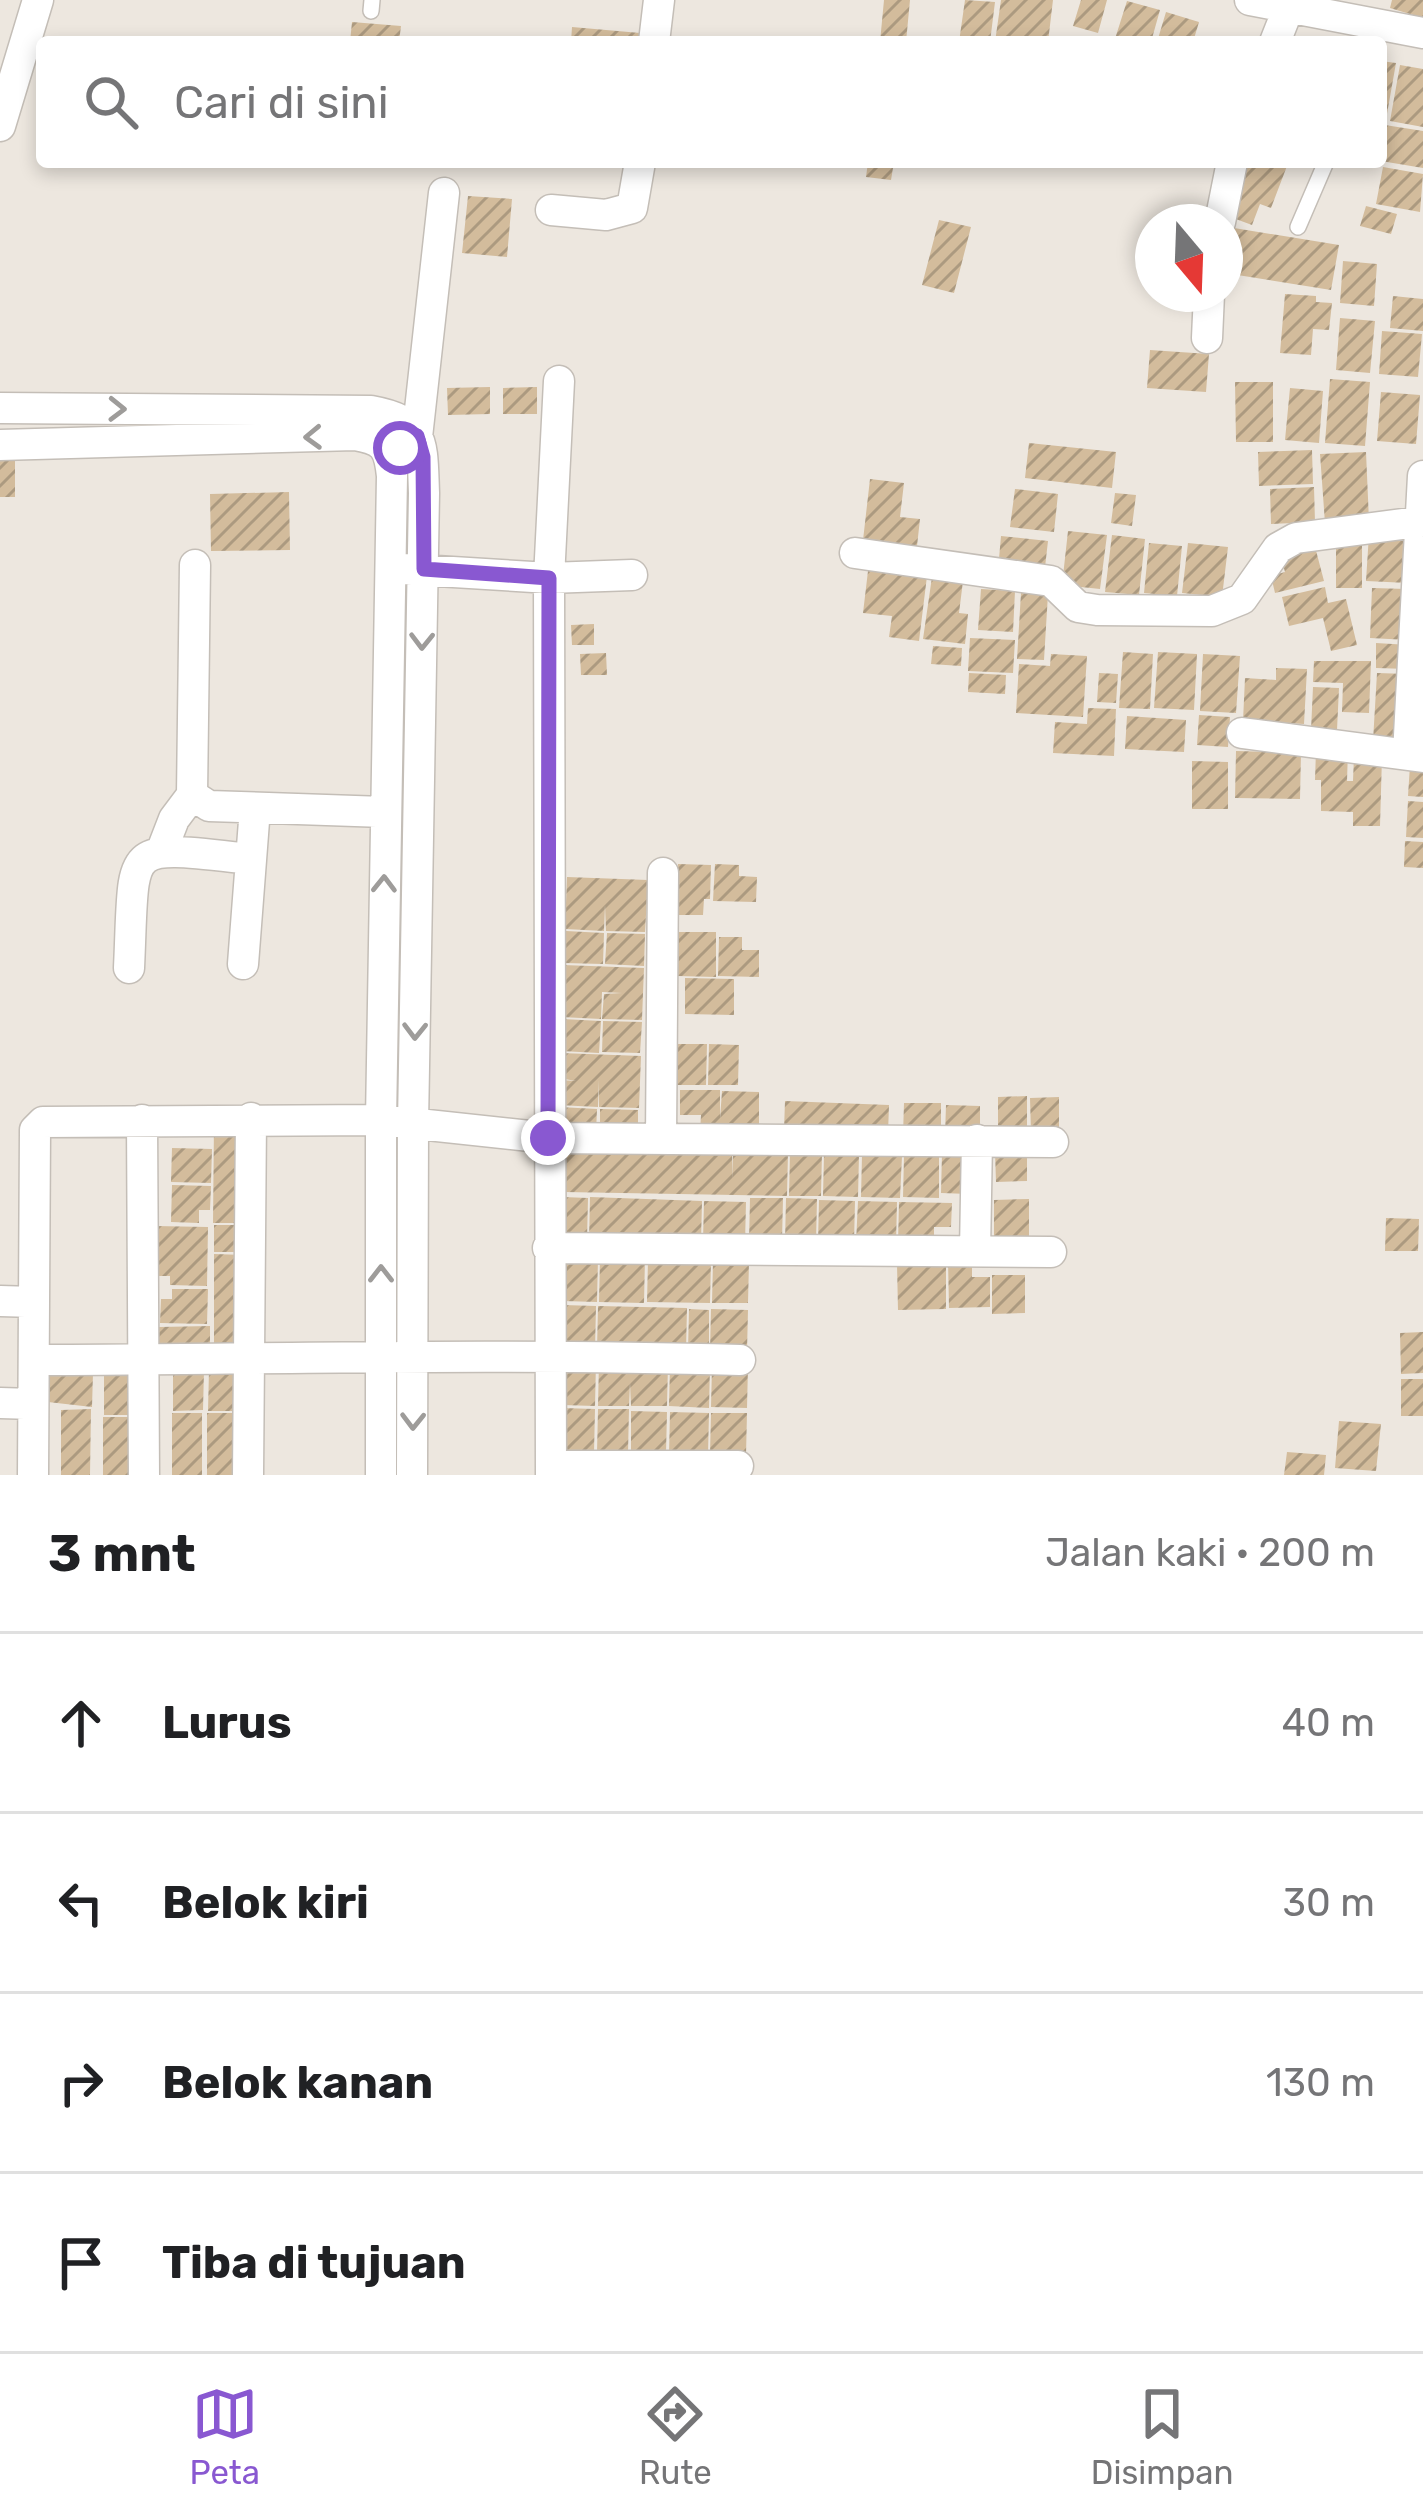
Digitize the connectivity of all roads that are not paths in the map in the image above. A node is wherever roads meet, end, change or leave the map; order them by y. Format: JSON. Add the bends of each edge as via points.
{"nodes":[{"id":1,"x":38,"y":0,"type":"edge"},
{"id":2,"x":659,"y":0,"type":"edge"},
{"id":3,"x":1250,"y":0,"type":"edge"},
{"id":4,"x":1288,"y":9,"type":"junction"},
{"id":5,"x":1362,"y":32,"type":"edge"},
{"id":6,"x":1423,"y":32,"type":"edge"},
{"id":7,"x":655,"y":36,"type":"edge"},
{"id":8,"x":1278,"y":36,"type":"edge"},
{"id":9,"x":0,"y":126,"type":"edge"},
{"id":10,"x":639,"y":168,"type":"edge"},
{"id":11,"x":1231,"y":168,"type":"edge"},
{"id":12,"x":1323,"y":168,"type":"edge"},
{"id":13,"x":445,"y":194,"type":"dead end"},
{"id":14,"x":1224,"y":204,"type":"edge"},
{"id":15,"x":551,"y":210,"type":"dead end"},
{"id":16,"x":1298,"y":227,"type":"dead end"},
{"id":17,"x":1208,"y":312,"type":"edge"},
{"id":18,"x":1207,"y":338,"type":"dead end"},
{"id":19,"x":559,"y":380,"type":"dead end"},
{"id":20,"x":0,"y":408,"type":"edge"},
{"id":21,"x":235,"y":426,"type":"junction"},
{"id":22,"x":403,"y":443,"type":"junction"},
{"id":23,"x":0,"y":445,"type":"edge"},
{"id":24,"x":1423,"y":476,"type":"edge"},
{"id":25,"x":1418,"y":522,"type":"junction"},
{"id":26,"x":855,"y":553,"type":"dead end"},
{"id":27,"x":195,"y":566,"type":"dead end"},
{"id":28,"x":388,"y":568,"type":"junction"},
{"id":29,"x":424,"y":569,"type":"junction"},
{"id":30,"x":632,"y":575,"type":"dead end"},
{"id":31,"x":549,"y":578,"type":"junction"},
{"id":32,"x":1242,"y":734,"type":"dead end"},
{"id":33,"x":1416,"y":756,"type":"edge"},
{"id":34,"x":192,"y":795,"type":"junction"},
{"id":35,"x":255,"y":808,"type":"junction"},
{"id":36,"x":384,"y":812,"type":"junction"},
{"id":37,"x":162,"y":850,"type":"junction"},
{"id":38,"x":251,"y":859,"type":"junction"},
{"id":39,"x":663,"y":873,"type":"dead end"},
{"id":40,"x":243,"y":964,"type":"dead end"},
{"id":41,"x":129,"y":968,"type":"dead end"},
{"id":42,"x":250,"y":1118,"type":"junction"},
{"id":43,"x":142,"y":1120,"type":"junction"},
{"id":44,"x":381,"y":1120,"type":"junction"},
{"id":45,"x":413,"y":1124,"type":"junction"},
{"id":46,"x":548,"y":1138,"type":"junction"},
{"id":47,"x":661,"y":1139,"type":"junction"},
{"id":48,"x":977,"y":1140,"type":"junction"},
{"id":49,"x":1053,"y":1142,"type":"dead end"},
{"id":50,"x":548,"y":1248,"type":"junction"},
{"id":51,"x":975,"y":1251,"type":"junction"},
{"id":52,"x":1051,"y":1252,"type":"dead end"},
{"id":53,"x":0,"y":1301,"type":"edge"},
{"id":54,"x":34,"y":1302,"type":"junction"},
{"id":55,"x":552,"y":1354,"type":"junction"},
{"id":56,"x":250,"y":1357,"type":"junction"},
{"id":57,"x":381,"y":1358,"type":"junction"},
{"id":58,"x":144,"y":1359,"type":"junction"},
{"id":59,"x":34,"y":1360,"type":"junction"},
{"id":60,"x":415,"y":1360,"type":"junction"},
{"id":61,"x":740,"y":1360,"type":"dead end"},
{"id":62,"x":0,"y":1403,"type":"edge"},
{"id":63,"x":33,"y":1404,"type":"junction"},
{"id":64,"x":738,"y":1466,"type":"dead end"},
{"id":65,"x":552,"y":1470,"type":"edge"},
{"id":66,"x":33,"y":1475,"type":"edge"},
{"id":67,"x":144,"y":1475,"type":"edge"},
{"id":68,"x":248,"y":1475,"type":"edge"},
{"id":69,"x":381,"y":1475,"type":"edge"},
{"id":70,"x":412,"y":1475,"type":"edge"}],
"edges":[{"from":1,"to":9,"type":"street"},
{"from":2,"to":7,"type":"street"},
{"from":3,"to":4,"type":"street"},
{"from":4,"to":5,"type":"street"},
{"from":4,"to":8,"type":"street"},
{"from":5,"to":6,"type":"street"},
{"from":10,"to":15,"type":"street","via":[[632,208],[606,215]]},
{"from":11,"to":14,"type":"street"},
{"from":12,"to":16,"type":"lane"},
{"from":13,"to":22,"type":"street"},
{"from":17,"to":18,"type":"street"},
{"from":19,"to":31,"type":"street"},
{"from":20,"to":21,"type":"street","one_way":true},
{"from":21,"to":22,"type":"street","via":[[371,411],[400,416]]},
{"from":21,"to":23,"type":"street"},
{"from":22,"to":28,"type":"street","via":[[392,476]]},
{"from":22,"to":29,"type":"street","via":[[424,475]]},
{"from":24,"to":25,"type":"street"},
{"from":25,"to":26,"type":"street","via":[[1295,538],[1278,548],[1242,599],[1212,611],[1078,607],[1051,581]]},
{"from":25,"to":33,"type":"street"},
{"from":27,"to":34,"type":"street"},
{"from":28,"to":29,"type":"street"},
{"from":28,"to":36,"type":"street"},
{"from":29,"to":31,"type":"street"},
{"from":29,"to":45,"type":"street","one_way":true},
{"from":30,"to":31,"type":"street"},
{"from":31,"to":46,"type":"street"},
{"from":32,"to":33,"type":"street"},
{"from":34,"to":35,"type":"street","via":[[209,806]]},
{"from":34,"to":37,"type":"street"},
{"from":35,"to":36,"type":"street"},
{"from":35,"to":38,"type":"street"},
{"from":44,"to":36,"type":"street","one_way":true},
{"from":37,"to":38,"type":"street"},
{"from":37,"to":41,"type":"street","via":[[140,859],[133,875]]},
{"from":38,"to":40,"type":"street"},
{"from":39,"to":47,"type":"street"},
{"from":42,"to":43,"type":"street"},
{"from":42,"to":44,"type":"street"},
{"from":42,"to":56,"type":"street"},
{"from":43,"to":54,"type":"street","via":[[50,1120],[34,1130]]},
{"from":43,"to":58,"type":"street"},
{"from":44,"to":45,"type":"street"},
{"from":57,"to":44,"type":"street","one_way":true},
{"from":45,"to":46,"type":"street"},
{"from":45,"to":60,"type":"street"},
{"from":46,"to":47,"type":"street"},
{"from":46,"to":50,"type":"street"},
{"from":47,"to":48,"type":"street"},
{"from":48,"to":49,"type":"street"},
{"from":48,"to":51,"type":"street"},
{"from":50,"to":51,"type":"street"},
{"from":50,"to":55,"type":"street"},
{"from":51,"to":52,"type":"street"},
{"from":53,"to":54,"type":"street"},
{"from":54,"to":59,"type":"street"},
{"from":55,"to":60,"type":"street"},
{"from":55,"to":61,"type":"street"},
{"from":55,"to":65,"type":"street"},
{"from":56,"to":57,"type":"street"},
{"from":56,"to":58,"type":"street"},
{"from":56,"to":68,"type":"street"},
{"from":57,"to":60,"type":"street"},
{"from":57,"to":69,"type":"street"},
{"from":58,"to":59,"type":"street"},
{"from":58,"to":67,"type":"street"},
{"from":59,"to":63,"type":"street"},
{"from":60,"to":70,"type":"street","one_way":true},
{"from":62,"to":63,"type":"street"},
{"from":63,"to":66,"type":"street"},
{"from":64,"to":65,"type":"street"}]}
